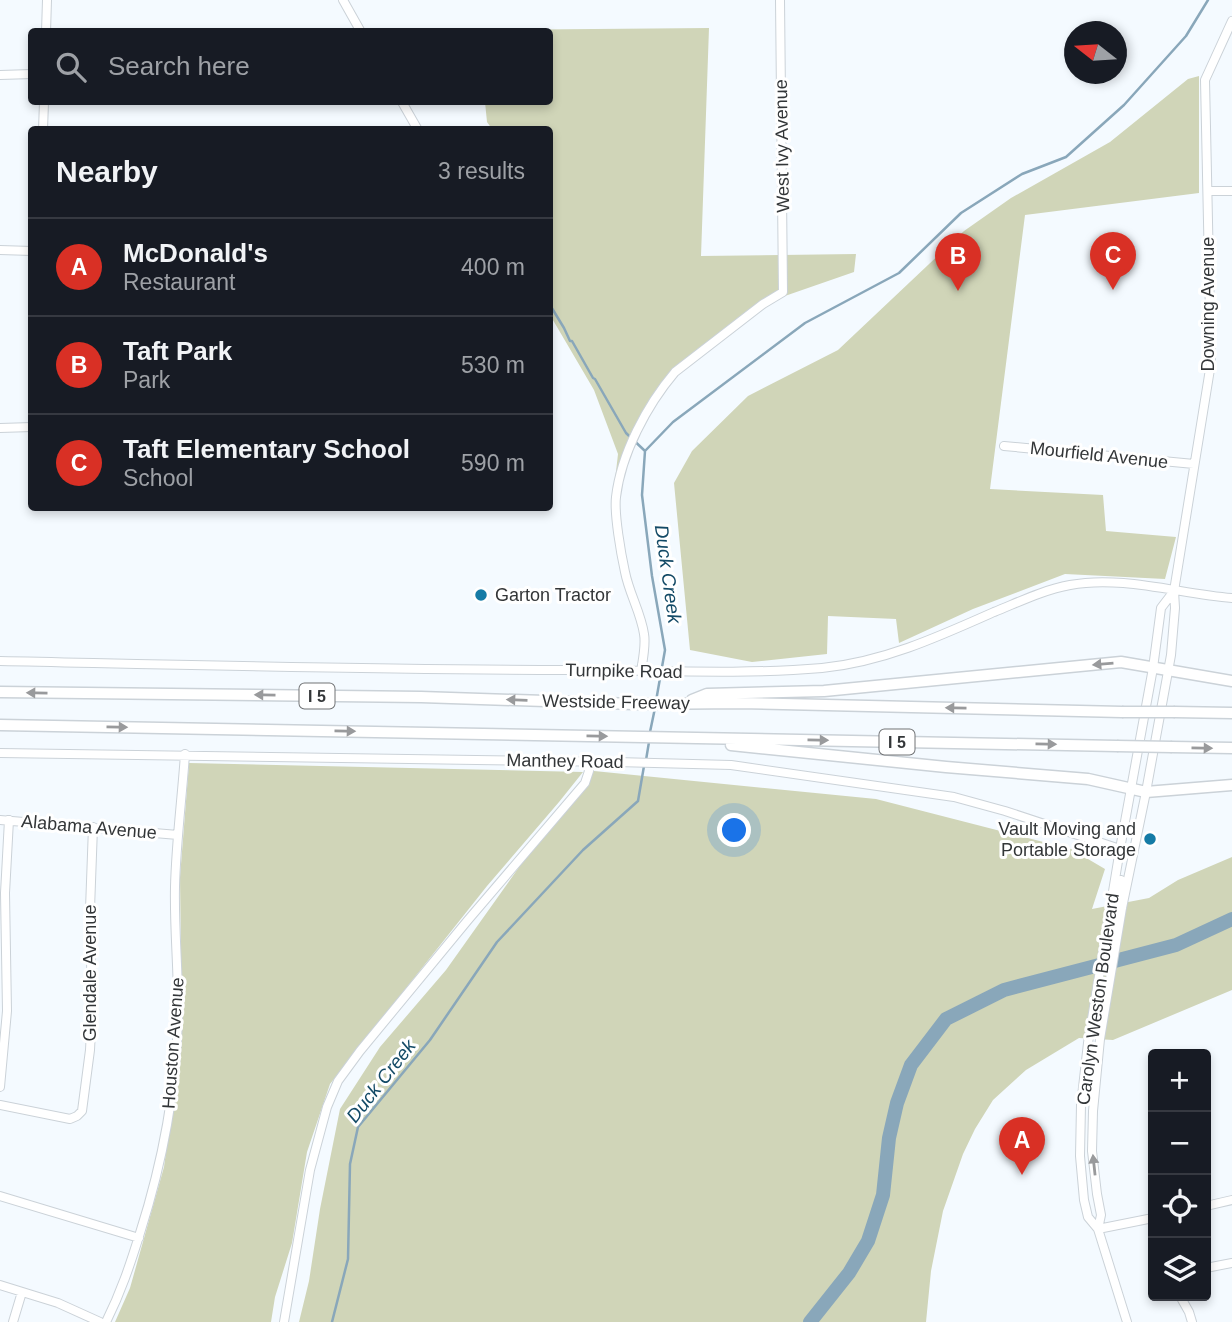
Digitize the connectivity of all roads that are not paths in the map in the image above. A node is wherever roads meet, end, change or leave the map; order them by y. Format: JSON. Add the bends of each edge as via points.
{"nodes":[{"id":1,"x":47,"y":0,"type":"edge"},
{"id":2,"x":343,"y":0,"type":"edge"},
{"id":3,"x":780,"y":0,"type":"edge"},
{"id":4,"x":1232,"y":21,"type":"edge"},
{"id":5,"x":46,"y":28,"type":"edge"},
{"id":6,"x":360,"y":28,"type":"edge"},
{"id":7,"x":28,"y":74,"type":"edge"},
{"id":8,"x":0,"y":75,"type":"edge"},
{"id":9,"x":44,"y":105,"type":"edge"},
{"id":10,"x":404,"y":105,"type":"edge"},
{"id":11,"x":43,"y":126,"type":"edge"},
{"id":12,"x":416,"y":126,"type":"edge"},
{"id":13,"x":1208,"y":191,"type":"junction"},
{"id":14,"x":1232,"y":191,"type":"edge"},
{"id":15,"x":0,"y":250,"type":"edge"},
{"id":16,"x":28,"y":251,"type":"edge"},
{"id":17,"x":28,"y":427,"type":"edge"},
{"id":18,"x":0,"y":428,"type":"edge"},
{"id":19,"x":1004,"y":446,"type":"dead end"},
{"id":20,"x":1194,"y":464,"type":"junction"},
{"id":21,"x":1174,"y":591,"type":"junction"},
{"id":22,"x":1232,"y":598,"type":"edge"},
{"id":23,"x":0,"y":661,"type":"edge"},
{"id":24,"x":1153,"y":668,"type":"junction"},
{"id":25,"x":645,"y":671,"type":"junction"},
{"id":26,"x":1168,"y":671,"type":"junction"},
{"id":27,"x":1232,"y":681,"type":"edge"},
{"id":28,"x":0,"y":692,"type":"edge"},
{"id":29,"x":683,"y":703,"type":"junction"},
{"id":30,"x":1232,"y":713,"type":"edge"},
{"id":31,"x":0,"y":725,"type":"edge"},
{"id":32,"x":716,"y":738,"type":"junction"},
{"id":33,"x":1232,"y":748,"type":"edge"},
{"id":34,"x":0,"y":753,"type":"edge"},
{"id":35,"x":185,"y":754,"type":"junction"},
{"id":36,"x":587,"y":762,"type":"junction"},
{"id":37,"x":1232,"y":785,"type":"edge"},
{"id":38,"x":1132,"y":790,"type":"junction"},
{"id":39,"x":1146,"y":792,"type":"junction"},
{"id":40,"x":4,"y":820,"type":"edge"},
{"id":41,"x":93,"y":827,"type":"junction"},
{"id":42,"x":178,"y":835,"type":"junction"},
{"id":43,"x":1120,"y":849,"type":"junction"},
{"id":44,"x":1134,"y":851,"type":"joint"},
{"id":45,"x":1122,"y":908,"type":"junction"},
{"id":46,"x":0,"y":1087,"type":"edge"},
{"id":47,"x":0,"y":1105,"type":"edge"},
{"id":48,"x":0,"y":1196,"type":"edge"},
{"id":49,"x":1232,"y":1200,"type":"edge"},
{"id":50,"x":1211,"y":1205,"type":"edge"},
{"id":51,"x":1148,"y":1219,"type":"edge"},
{"id":52,"x":1098,"y":1229,"type":"junction"},
{"id":53,"x":139,"y":1238,"type":"junction"},
{"id":54,"x":1232,"y":1263,"type":"edge"},
{"id":55,"x":1211,"y":1267,"type":"edge"},
{"id":56,"x":0,"y":1285,"type":"edge"},
{"id":57,"x":22,"y":1292,"type":"junction"},
{"id":58,"x":1183,"y":1301,"type":"edge"},
{"id":59,"x":13,"y":1322,"type":"edge"},
{"id":60,"x":100,"y":1322,"type":"edge"},
{"id":61,"x":106,"y":1322,"type":"edge"},
{"id":62,"x":284,"y":1322,"type":"edge"},
{"id":63,"x":1126,"y":1322,"type":"edge"},
{"id":64,"x":1192,"y":1322,"type":"edge"}],
"edges":[{"from":1,"to":5,"type":"street"},
{"from":2,"to":6,"type":"street"},
{"from":3,"to":25,"type":"street","name":"West Ivy Avenue","via":[[783,292],[666,384],[625,457],[616,497],[625,572],[645,635]]},
{"from":4,"to":13,"type":"street","name":"Downing Avenue","via":[[1205,80]]},
{"from":7,"to":8,"type":"street"},
{"from":9,"to":11,"type":"street"},
{"from":10,"to":12,"type":"street"},
{"from":13,"to":14,"type":"street"},
{"from":13,"to":20,"type":"street","name":"Downing Avenue","via":[[1211,363]]},
{"from":15,"to":16,"type":"street"},
{"from":17,"to":18,"type":"street"},
{"from":19,"to":20,"type":"street","name":"Mourfield Avenue"},
{"from":20,"to":21,"type":"street","name":"Downing Avenue"},
{"from":21,"to":22,"type":"street","name":"Turnpike Road"},
{"from":21,"to":24,"type":"street","name":"Downing Avenue","via":[[1161,608]]},
{"from":21,"to":25,"type":"street","name":"Turnpike Road","via":[[1127,583],[1072,584],[890,655],[825,668]]},
{"from":21,"to":26,"type":"street","name":"Downing Avenue"},
{"from":23,"to":25,"type":"street","name":"Turnpike Road"},
{"from":24,"to":26,"type":"highway"},
{"from":24,"to":29,"type":"highway","one_way":true,"via":[[1121,662],[824,691],[707,694]]},
{"from":24,"to":38,"type":"street","name":"Downing Avenue"},
{"from":26,"to":27,"type":"highway"},
{"from":26,"to":39,"type":"street","name":"Downing Avenue"},
{"from":29,"to":28,"type":"highway","name":"Westside Freeway","number":"I 5","one_way":true},
{"from":30,"to":29,"type":"highway","name":"Westside Freeway","number":"I 5","one_way":true,"bridge":true},
{"from":31,"to":32,"type":"highway","name":"Westside Freeway","number":"I 5","one_way":true},
{"from":32,"to":33,"type":"highway","name":"Westside Freeway","number":"I 5","one_way":true,"bridge":true},
{"from":32,"to":38,"type":"highway","via":[[731,745],[1088,779]]},
{"from":34,"to":35,"type":"street","name":"Manthey Road"},
{"from":35,"to":36,"type":"street","name":"Manthey Road"},
{"from":35,"to":42,"type":"street","name":"Houston Avenue"},
{"from":36,"to":43,"type":"street","name":"Manthey Road","via":[[739,766],[954,797]]},
{"from":36,"to":62,"type":"street","via":[[588,777],[338,1081],[310,1170]]},
{"from":37,"to":39,"type":"highway"},
{"from":38,"to":39,"type":"highway"},
{"from":38,"to":43,"type":"street","name":"Downing Avenue"},
{"from":39,"to":44,"type":"street","name":"Downing Avenue"},
{"from":40,"to":41,"type":"street","name":"Alabama Avenue"},
{"from":40,"to":46,"type":"street","via":[[7,1011]]},
{"from":41,"to":42,"type":"street","name":"Alabama Avenue"},
{"from":41,"to":47,"type":"street","name":"Glendale Avenue","via":[[93,982],[82,1111],[70,1119]]},
{"from":42,"to":53,"type":"street","name":"Houston Avenue","via":[[175,1061],[163,1146]]},
{"from":43,"to":45,"type":"street","via":[[1123,862],[1118,899]]},
{"from":43,"to":52,"type":"street","name":"Carolyn Weston Boulevard","via":[[1081,1105],[1084,1200],[1088,1217]]},
{"from":44,"to":45,"type":"street","name":"Carolyn Weston Boulevard"},
{"from":52,"to":45,"type":"street","name":"Carolyn Weston Boulevard","one_way":true,"via":[[1101,1215],[1092,1151],[1093,1111]]},
{"from":48,"to":53,"type":"street"},
{"from":49,"to":50,"type":"street"},
{"from":51,"to":52,"type":"street"},
{"from":52,"to":63,"type":"street","name":"Carolyn Weston Boulevard"},
{"from":53,"to":61,"type":"street","name":"Houston Avenue"},
{"from":54,"to":55,"type":"street"},
{"from":56,"to":57,"type":"street"},
{"from":57,"to":59,"type":"street"},
{"from":57,"to":60,"type":"street"},
{"from":58,"to":64,"type":"street"}]}
